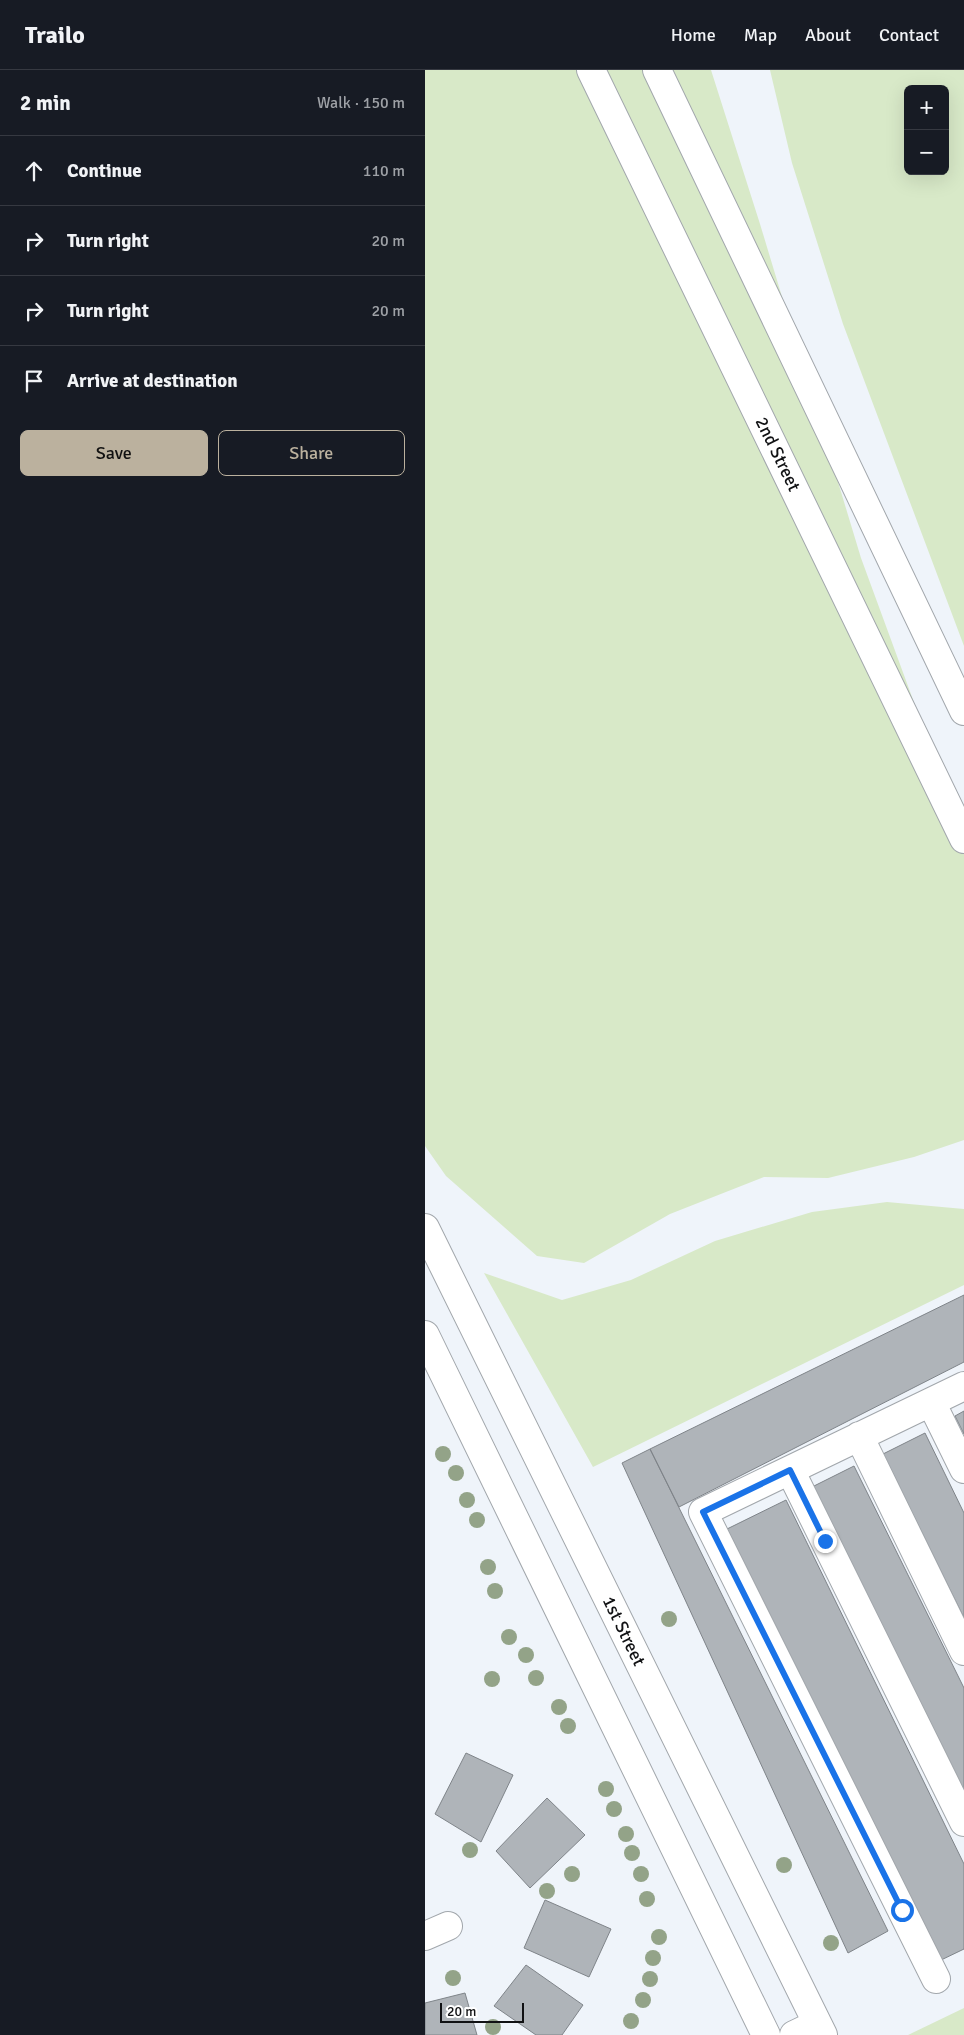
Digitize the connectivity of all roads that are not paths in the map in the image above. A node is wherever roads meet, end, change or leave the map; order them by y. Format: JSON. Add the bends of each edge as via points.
{"nodes":[{"id":1,"x":591,"y":70,"type":"edge"},
{"id":2,"x":657,"y":70,"type":"edge"},
{"id":3,"x":964,"y":711,"type":"edge"},
{"id":4,"x":964,"y":839,"type":"edge"},
{"id":5,"x":425,"y":1228,"type":"edge"},
{"id":6,"x":425,"y":1335,"type":"edge"},
{"id":7,"x":964,"y":1386,"type":"edge"},
{"id":8,"x":931,"y":1402,"type":"junction"},
{"id":9,"x":859,"y":1436,"type":"junction"},
{"id":10,"x":964,"y":1469,"type":"edge"},
{"id":11,"x":790,"y":1470,"type":"junction"},
{"id":12,"x":964,"y":1651,"type":"edge"},
{"id":13,"x":964,"y":1822,"type":"edge"},
{"id":14,"x":936,"y":1979,"type":"dead end"},
{"id":15,"x":811,"y":2031,"type":"edge"},
{"id":16,"x":766,"y":2035,"type":"edge"}],
"edges":[{"from":1,"to":4,"type":"street","name":"2nd Street"},
{"from":2,"to":3,"type":"street"},
{"from":5,"to":15,"type":"street","name":"1st Street"},
{"from":6,"to":16,"type":"street"},
{"from":7,"to":8,"type":"street"},
{"from":8,"to":9,"type":"street"},
{"from":8,"to":10,"type":"street"},
{"from":9,"to":11,"type":"street"},
{"from":9,"to":12,"type":"street"},
{"from":11,"to":13,"type":"street"},
{"from":11,"to":14,"type":"street","via":[[703,1512]]}]}
